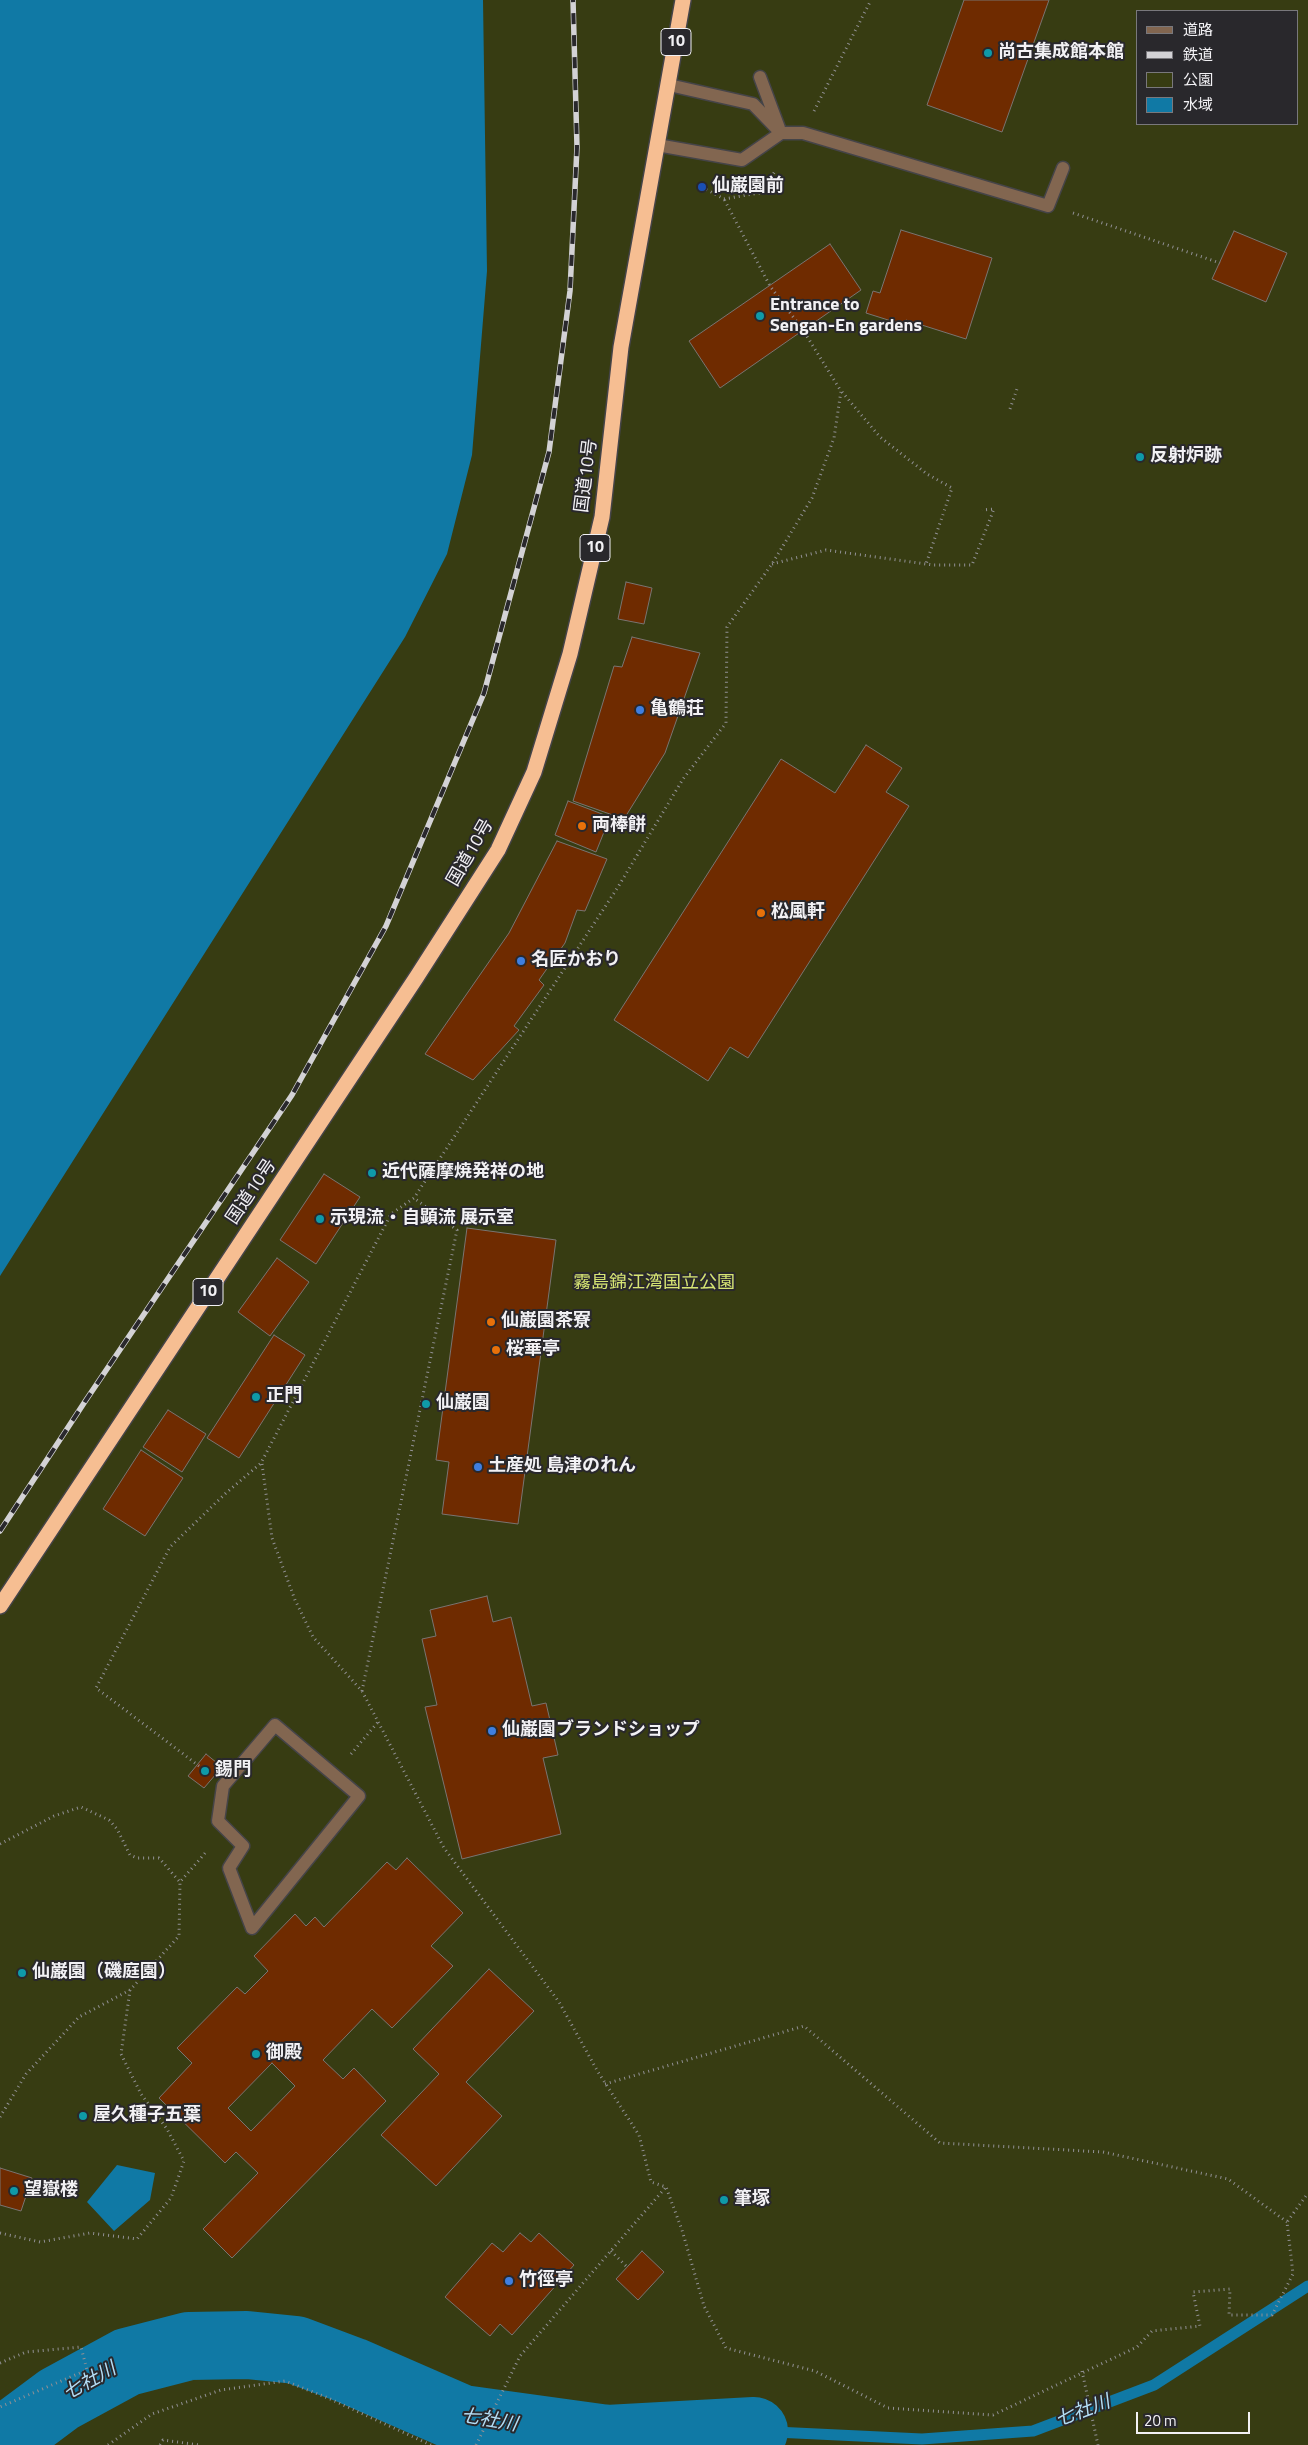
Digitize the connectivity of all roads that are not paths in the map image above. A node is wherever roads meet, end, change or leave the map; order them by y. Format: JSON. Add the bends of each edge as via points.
{"nodes":[{"id":1,"x":684,"y":0,"type":"edge"},
{"id":2,"x":760,"y":77,"type":"dead end"},
{"id":3,"x":669,"y":85,"type":"junction"},
{"id":4,"x":781,"y":133,"type":"junction"},
{"id":5,"x":657,"y":145,"type":"junction"},
{"id":6,"x":1063,"y":168,"type":"dead end"},
{"id":7,"x":0,"y":1606,"type":"edge"},
{"id":8,"x":226,"y":1829,"type":"joint"}],
"edges":[{"from":1,"to":3,"type":"highway","name":"国道10号","number":"10"},
{"from":2,"to":4,"type":"street"},
{"from":3,"to":4,"type":"street","via":[[753,104]]},
{"from":3,"to":5,"type":"highway","name":"国道10号","number":"10"},
{"from":4,"to":5,"type":"street","via":[[742,160]]},
{"from":4,"to":6,"type":"street","via":[[803,133],[1048,206]]},
{"from":5,"to":7,"type":"highway","name":"国道10号","number":"10","via":[[622,347],[602,517],[570,654],[534,772],[498,850],[411,986]]},
{"from":8,"to":8,"type":"street","via":[[243,1846],[229,1868],[252,1928],[360,1796],[275,1725],[223,1786],[218,1820]]}]}
